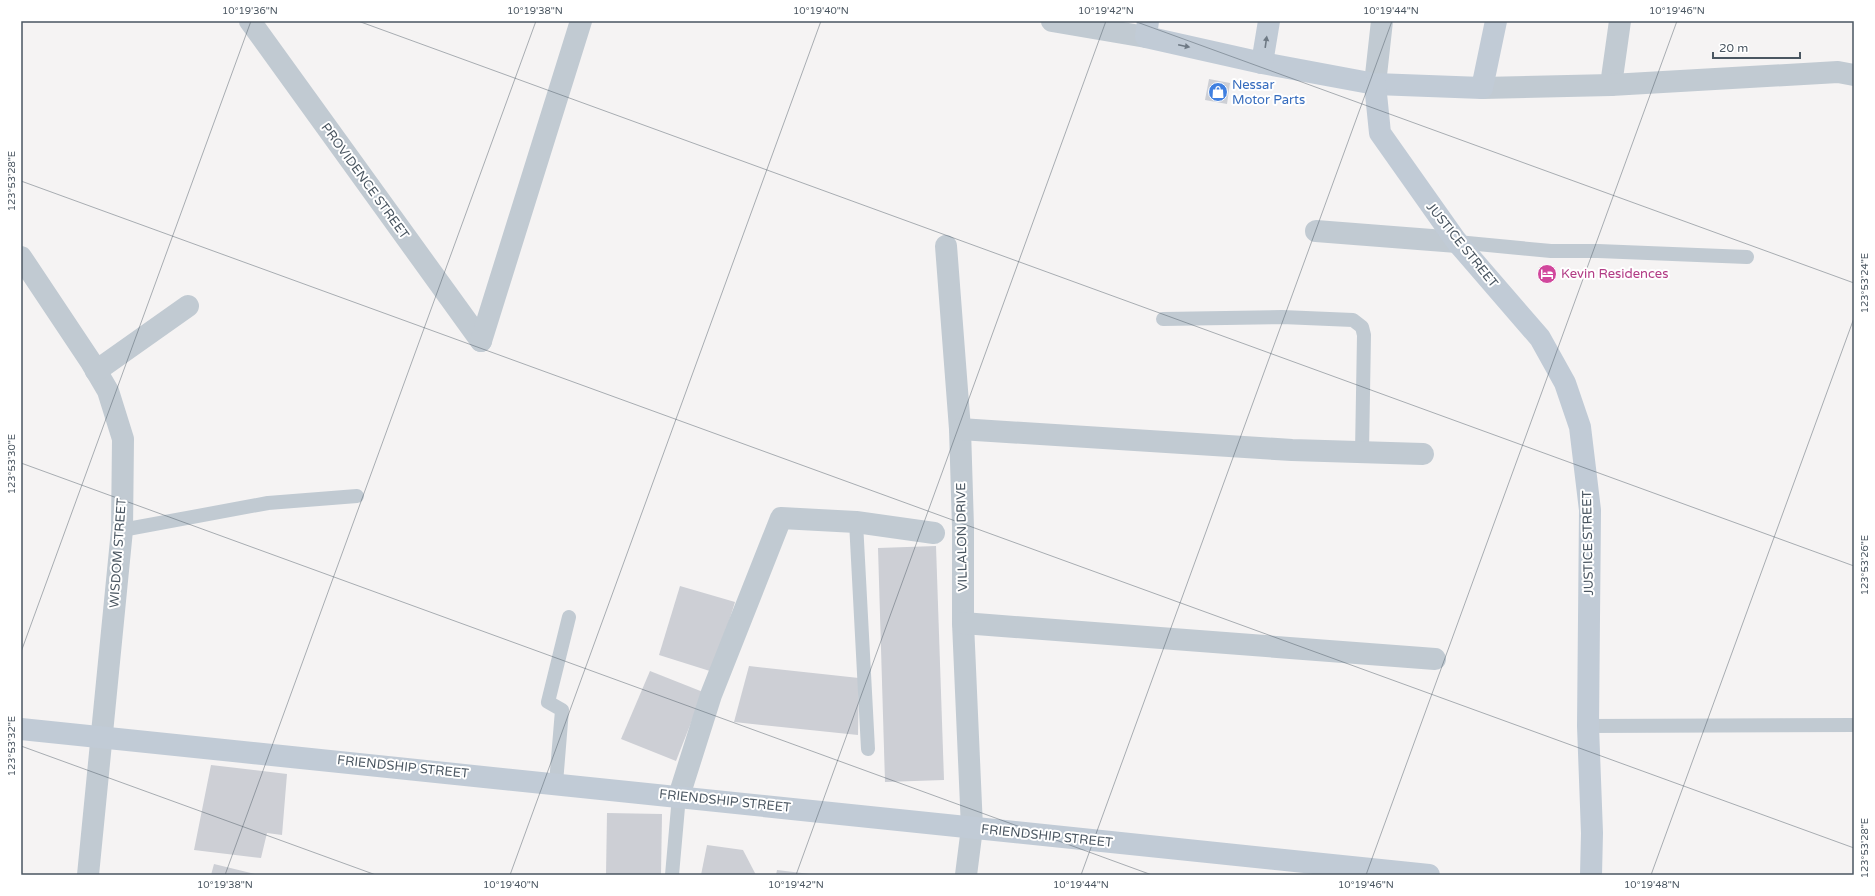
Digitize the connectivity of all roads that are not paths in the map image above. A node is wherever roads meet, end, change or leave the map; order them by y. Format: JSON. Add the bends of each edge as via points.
{"nodes":[{"id":1,"x":250,"y":21,"type":"edge"},
{"id":2,"x":581,"y":21,"type":"edge"},
{"id":3,"x":1052,"y":21,"type":"edge"},
{"id":4,"x":1269,"y":21,"type":"edge"},
{"id":5,"x":1382,"y":21,"type":"edge"},
{"id":6,"x":1496,"y":21,"type":"edge"},
{"id":7,"x":1620,"y":21,"type":"edge"},
{"id":8,"x":1147,"y":29,"type":"edge"},
{"id":9,"x":1262,"y":63,"type":"junction"},
{"id":10,"x":1854,"y":75,"type":"edge"},
{"id":11,"x":1375,"y":84,"type":"junction"},
{"id":12,"x":1611,"y":86,"type":"junction"},
{"id":13,"x":1482,"y":88,"type":"junction"},
{"id":14,"x":1316,"y":231,"type":"dead end"},
{"id":15,"x":1457,"y":242,"type":"junction"},
{"id":16,"x":946,"y":246,"type":"dead end"},
{"id":17,"x":21,"y":257,"type":"edge"},
{"id":18,"x":1747,"y":257,"type":"dead end"},
{"id":19,"x":188,"y":306,"type":"dead end"},
{"id":20,"x":1163,"y":319,"type":"dead end"},
{"id":21,"x":96,"y":370,"type":"junction"},
{"id":22,"x":960,"y":429,"type":"junction"},
{"id":23,"x":1362,"y":452,"type":"junction"},
{"id":24,"x":1423,"y":454,"type":"dead end"},
{"id":25,"x":357,"y":496,"type":"dead end"},
{"id":26,"x":856,"y":522,"type":"junction"},
{"id":27,"x":122,"y":530,"type":"junction"},
{"id":28,"x":934,"y":533,"type":"dead end"},
{"id":29,"x":569,"y":617,"type":"dead end"},
{"id":30,"x":963,"y":623,"type":"junction"},
{"id":31,"x":1435,"y":660,"type":"dead end"},
{"id":32,"x":1854,"y":725,"type":"edge"},
{"id":33,"x":1588,"y":726,"type":"junction"},
{"id":34,"x":21,"y":729,"type":"edge"},
{"id":35,"x":102,"y":736,"type":"junction"},
{"id":36,"x":868,"y":748,"type":"dead end"},
{"id":37,"x":556,"y":783,"type":"junction"},
{"id":38,"x":679,"y":796,"type":"junction"},
{"id":39,"x":972,"y":828,"type":"junction"},
{"id":40,"x":88,"y":875,"type":"edge"},
{"id":41,"x":672,"y":875,"type":"edge"},
{"id":42,"x":966,"y":875,"type":"edge"},
{"id":43,"x":1429,"y":875,"type":"edge"},
{"id":44,"x":1591,"y":875,"type":"edge"}],
"edges":[{"from":1,"to":2,"type":"street","name":"PROVIDENCE STREET","via":[[481,341]]},
{"from":3,"to":8,"type":"street"},
{"from":9,"to":4,"type":"street","one_way":true},
{"from":5,"to":11,"type":"street"},
{"from":6,"to":13,"type":"street"},
{"from":7,"to":12,"type":"street"},
{"from":8,"to":9,"type":"street","one_way":true},
{"from":9,"to":11,"type":"street"},
{"from":10,"to":12,"type":"street","via":[[1838,72]]},
{"from":11,"to":13,"type":"street"},
{"from":11,"to":15,"type":"street","name":"JUSTICE STREET","via":[[1380,133]]},
{"from":12,"to":13,"type":"street"},
{"from":14,"to":15,"type":"street"},
{"from":15,"to":18,"type":"lane","via":[[1551,251]]},
{"from":15,"to":33,"type":"street","name":"JUSTICE STREET","via":[[1540,338],[1565,383],[1580,427],[1590,510]]},
{"from":16,"to":22,"type":"street","name":"VILLALON DRIVE"},
{"from":17,"to":21,"type":"street","name":"WISDOM STREET"},
{"from":19,"to":21,"type":"street"},
{"from":20,"to":23,"type":"lane","via":[[1282,317],[1353,320],[1362,327],[1364,335]]},
{"from":21,"to":27,"type":"street","name":"WISDOM STREET","via":[[108,391],[123,439]]},
{"from":22,"to":23,"type":"street","via":[[1292,450]]},
{"from":22,"to":30,"type":"street","name":"VILLALON DRIVE"},
{"from":23,"to":24,"type":"street"},
{"from":25,"to":27,"type":"lane","via":[[268,502]]},
{"from":26,"to":28,"type":"street"},
{"from":26,"to":36,"type":"lane"},
{"from":26,"to":38,"type":"street","via":[[781,518],[710,695]]},
{"from":27,"to":35,"type":"street","name":"WISDOM STREET"},
{"from":29,"to":37,"type":"lane","via":[[548,702],[562,710]]},
{"from":30,"to":31,"type":"street"},
{"from":30,"to":39,"type":"street","name":"VILLALON DRIVE"},
{"from":32,"to":33,"type":"lane"},
{"from":33,"to":44,"type":"street","name":"JUSTICE STREET"},
{"from":34,"to":35,"type":"street","name":"FRIENDSHIP STREET"},
{"from":35,"to":37,"type":"street","name":"FRIENDSHIP STREET"},
{"from":35,"to":40,"type":"street","name":"WISDOM STREET"},
{"from":37,"to":38,"type":"street","name":"FRIENDSHIP STREET"},
{"from":38,"to":39,"type":"street","name":"FRIENDSHIP STREET"},
{"from":38,"to":41,"type":"lane"},
{"from":39,"to":42,"type":"street","name":"VILLALON DRIVE"},
{"from":39,"to":43,"type":"street","name":"FRIENDSHIP STREET"}]}
